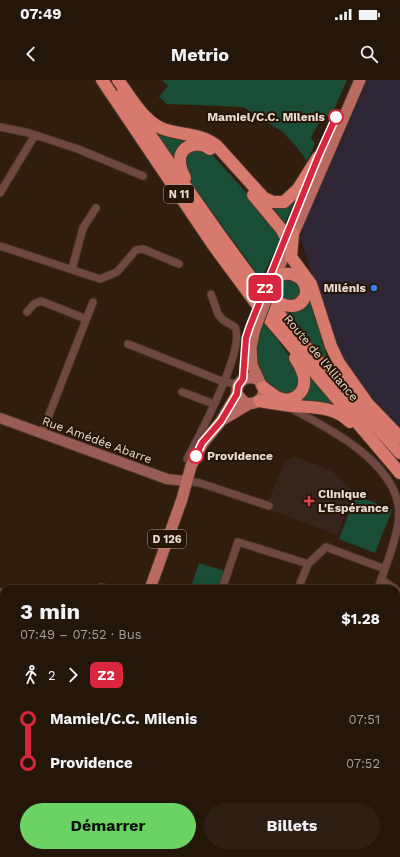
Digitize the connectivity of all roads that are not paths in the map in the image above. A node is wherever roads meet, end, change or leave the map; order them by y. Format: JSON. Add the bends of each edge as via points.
{"nodes":[{"id":1,"x":102,"y":80,"type":"edge"},
{"id":2,"x":112,"y":80,"type":"edge"},
{"id":3,"x":118,"y":80,"type":"edge"},
{"id":4,"x":354,"y":80,"type":"edge"},
{"id":5,"x":360,"y":80,"type":"edge"},
{"id":6,"x":0,"y":127,"type":"edge"},
{"id":7,"x":35,"y":135,"type":"junction"},
{"id":8,"x":318,"y":157,"type":"junction"},
{"id":9,"x":143,"y":176,"type":"dead end"},
{"id":10,"x":0,"y":193,"type":"edge"},
{"id":11,"x":96,"y":208,"type":"dead end"},
{"id":12,"x":198,"y":212,"type":"junction"},
{"id":13,"x":289,"y":236,"type":"junction"},
{"id":14,"x":0,"y":246,"type":"edge"},
{"id":15,"x":179,"y":264,"type":"dead end"},
{"id":16,"x":72,"y":269,"type":"junction"},
{"id":17,"x":250,"y":275,"type":"junction"},
{"id":18,"x":272,"y":278,"type":"junction"},
{"id":19,"x":210,"y":294,"type":"dead end"},
{"id":20,"x":93,"y":302,"type":"dead end"},
{"id":21,"x":27,"y":312,"type":"dead end"},
{"id":22,"x":86,"y":319,"type":"junction"},
{"id":23,"x":252,"y":328,"type":"junction"},
{"id":24,"x":128,"y":344,"type":"dead end"},
{"id":25,"x":260,"y":383,"type":"junction"},
{"id":26,"x":235,"y":385,"type":"junction"},
{"id":27,"x":182,"y":392,"type":"dead end"},
{"id":28,"x":254,"y":402,"type":"junction"},
{"id":29,"x":214,"y":404,"type":"junction"},
{"id":30,"x":285,"y":405,"type":"junction"},
{"id":31,"x":0,"y":418,"type":"edge"},
{"id":32,"x":221,"y":421,"type":"junction"},
{"id":33,"x":373,"y":423,"type":"junction"},
{"id":34,"x":42,"y":433,"type":"junction"},
{"id":35,"x":400,"y":437,"type":"edge"},
{"id":36,"x":400,"y":446,"type":"edge"},
{"id":37,"x":381,"y":453,"type":"junction"},
{"id":38,"x":400,"y":453,"type":"edge"},
{"id":39,"x":187,"y":459,"type":"dead end"},
{"id":40,"x":400,"y":473,"type":"edge"},
{"id":41,"x":186,"y":481,"type":"junction"},
{"id":42,"x":269,"y":506,"type":"dead end"},
{"id":43,"x":308,"y":564,"type":"junction"},
{"id":44,"x":384,"y":569,"type":"junction"},
{"id":45,"x":381,"y":580,"type":"junction"},
{"id":46,"x":151,"y":585,"type":"edge"},
{"id":47,"x":223,"y":585,"type":"edge"},
{"id":48,"x":300,"y":585,"type":"edge"},
{"id":49,"x":379,"y":585,"type":"edge"},
{"id":50,"x":388,"y":585,"type":"edge"}],
"edges":[{"from":1,"to":12,"type":"highway","name":"Route de l'Alliance","number":"N 11"},
{"from":2,"to":12,"type":"highway","name":"Route de l'Alliance","number":"N 11"},
{"from":3,"to":8,"type":"highway","via":[[155,125],[210,140],[269,201],[279,203],[289,200]]},
{"from":4,"to":8,"type":"main road"},
{"from":5,"to":13,"type":"main road"},
{"from":6,"to":7,"type":"street"},
{"from":7,"to":9,"type":"street","via":[[78,149]]},
{"from":7,"to":10,"type":"street"},
{"from":8,"to":13,"type":"main road"},
{"from":11,"to":16,"type":"street","via":[[83,228]]},
{"from":12,"to":13,"type":"highway","via":[[180,166],[183,152],[195,144],[204,145],[215,152]]},
{"from":12,"to":17,"type":"highway","name":"Route de l'Alliance","number":"N 11"},
{"from":12,"to":25,"type":"highway","via":[[219,260],[286,346],[304,374],[302,390],[290,399],[279,398]]},
{"from":12,"to":37,"type":"highway","name":"Route de l'Alliance","number":"N 11","via":[[226,264]]},
{"from":13,"to":18,"type":"main road"},
{"from":13,"to":35,"type":"highway","via":[[290,258],[311,284],[339,363],[368,404]]},
{"from":14,"to":16,"type":"street"},
{"from":15,"to":16,"type":"street","via":[[143,249],[136,250],[117,272],[108,277],[100,279]]},
{"from":17,"to":18,"type":"highway","via":[[283,306],[292,307],[302,302],[306,290],[299,277],[288,273]]},
{"from":17,"to":33,"type":"highway","name":"Route de l'Alliance","number":"N 11","via":[[298,338]]},
{"from":18,"to":23,"type":"main road"},
{"from":19,"to":26,"type":"street","via":[[218,314],[234,326],[237,333]]},
{"from":20,"to":22,"type":"street"},
{"from":21,"to":22,"type":"street","via":[[41,301]]},
{"from":22,"to":34,"type":"street"},
{"from":23,"to":25,"type":"main road","via":[[251,359]]},
{"from":23,"to":26,"type":"main road","via":[[246,338]]},
{"from":24,"to":26,"type":"street"},
{"from":25,"to":26,"type":"main road","via":[[248,377]]},
{"from":25,"to":28,"type":"main road","via":[[263,394]]},
{"from":26,"to":28,"type":"main road","via":[[242,401]]},
{"from":26,"to":29,"type":"street"},
{"from":26,"to":32,"type":"main road","number":"D 126"},
{"from":27,"to":29,"type":"street"},
{"from":28,"to":30,"type":"highway"},
{"from":28,"to":32,"type":"main road","number":"D 126"},
{"from":29,"to":39,"type":"street"},
{"from":30,"to":37,"type":"highway","via":[[326,408],[333,411],[347,419]]},
{"from":30,"to":44,"type":"street","via":[[345,439],[380,469],[391,484],[398,502],[399,514]]},
{"from":31,"to":34,"type":"street","name":"Rue Amédée Abarre"},
{"from":32,"to":41,"type":"main road","number":"D 126","via":[[202,443]]},
{"from":33,"to":36,"type":"highway"},
{"from":33,"to":38,"type":"highway","name":"Route de l'Alliance","number":"N 11"},
{"from":34,"to":41,"type":"street","name":"Rue Amédée Abarre","via":[[167,479]]},
{"from":37,"to":40,"type":"highway","name":"Route de l'Alliance","number":"N 11"},
{"from":41,"to":42,"type":"street","via":[[200,483]]},
{"from":41,"to":46,"type":"main road","number":"D 126"},
{"from":43,"to":44,"type":"street","via":[[326,547]]},
{"from":43,"to":47,"type":"street","via":[[238,542]]},
{"from":43,"to":48,"type":"street"},
{"from":44,"to":45,"type":"street"},
{"from":45,"to":49,"type":"street"},
{"from":45,"to":50,"type":"street"}]}
